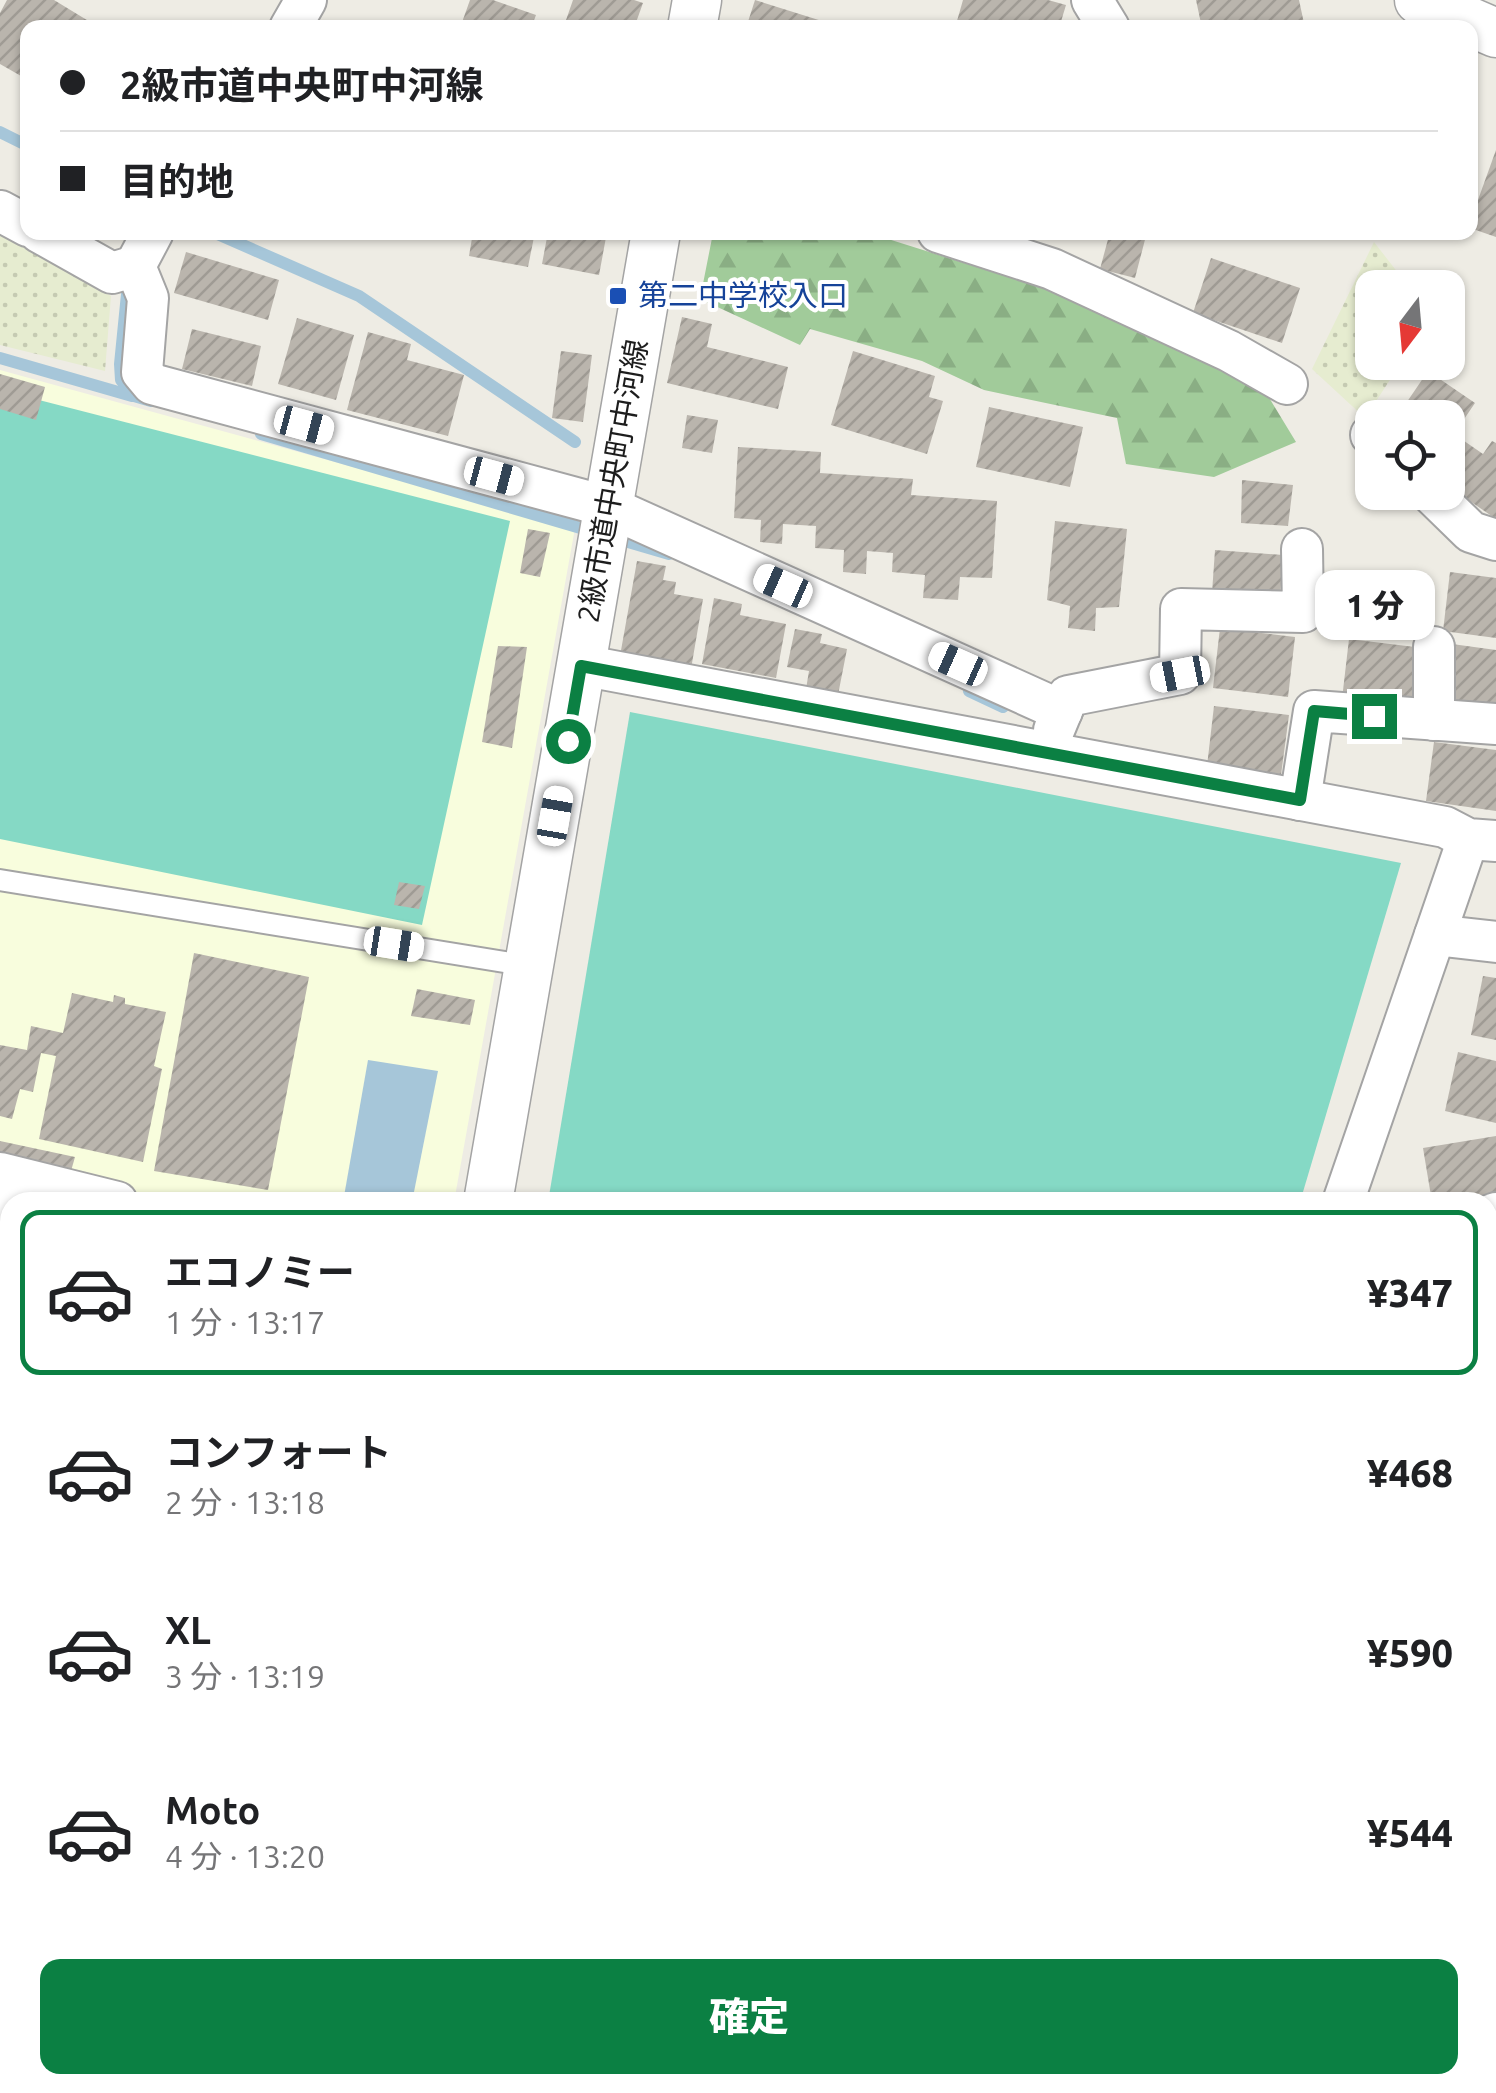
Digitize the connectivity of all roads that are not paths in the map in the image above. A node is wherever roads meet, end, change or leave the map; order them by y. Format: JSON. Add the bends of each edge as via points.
{"nodes":[{"id":1,"x":1420,"y":0,"type":"edge"},
{"id":2,"x":1466,"y":20,"type":"edge"},
{"id":3,"x":53,"y":240,"type":"edge"},
{"id":4,"x":655,"y":240,"type":"edge"},
{"id":5,"x":963,"y":240,"type":"edge"},
{"id":6,"x":144,"y":249,"type":"edge"},
{"id":7,"x":1287,"y":384,"type":"dead end"},
{"id":8,"x":609,"y":507,"type":"junction"},
{"id":9,"x":1448,"y":510,"type":"edge"},
{"id":10,"x":1496,"y":540,"type":"edge"},
{"id":11,"x":1302,"y":549,"type":"dead end"},
{"id":12,"x":1434,"y":647,"type":"dead end"},
{"id":13,"x":581,"y":666,"type":"junction"},
{"id":14,"x":1062,"y":711,"type":"junction"},
{"id":15,"x":1434,"y":720,"type":"junction"},
{"id":16,"x":1496,"y":724,"type":"edge"},
{"id":17,"x":1045,"y":752,"type":"junction"},
{"id":18,"x":1300,"y":800,"type":"junction"},
{"id":19,"x":1482,"y":840,"type":"edge"},
{"id":20,"x":0,"y":880,"type":"edge"},
{"id":21,"x":1434,"y":935,"type":"junction"},
{"id":22,"x":1496,"y":942,"type":"edge"},
{"id":23,"x":529,"y":966,"type":"junction"},
{"id":24,"x":0,"y":1173,"type":"edge"},
{"id":25,"x":77,"y":1192,"type":"edge"},
{"id":26,"x":490,"y":1192,"type":"edge"},
{"id":27,"x":1346,"y":1192,"type":"edge"}],
"edges":[{"from":1,"to":2,"type":"street"},
{"from":3,"to":6,"type":"street","via":[[112,273]]},
{"from":4,"to":8,"type":"street","name":"2級市道中央町中河線"},
{"from":5,"to":7,"type":"street","via":[[1052,269]]},
{"from":6,"to":8,"type":"street","via":[[142,372],[152,384]]},
{"from":8,"to":13,"type":"street","name":"2級市道中央町中河線"},
{"from":8,"to":14,"type":"street"},
{"from":9,"to":10,"type":"street","via":[[1471,532]]},
{"from":11,"to":14,"type":"street","via":[[1302,612],[1181,609],[1180,674],[1068,696]]},
{"from":12,"to":15,"type":"street"},
{"from":13,"to":17,"type":"street"},
{"from":13,"to":23,"type":"street","name":"2級市道中央町中河線"},
{"from":14,"to":17,"type":"street"},
{"from":15,"to":16,"type":"street"},
{"from":15,"to":18,"type":"street","via":[[1314,711]]},
{"from":17,"to":18,"type":"street"},
{"from":18,"to":19,"type":"street","via":[[1445,826]]},
{"from":19,"to":21,"type":"street"},
{"from":20,"to":23,"type":"lane"},
{"from":21,"to":22,"type":"street"},
{"from":21,"to":27,"type":"street"},
{"from":23,"to":26,"type":"street","name":"2級市道中央町中河線"},
{"from":24,"to":25,"type":"street"}]}
